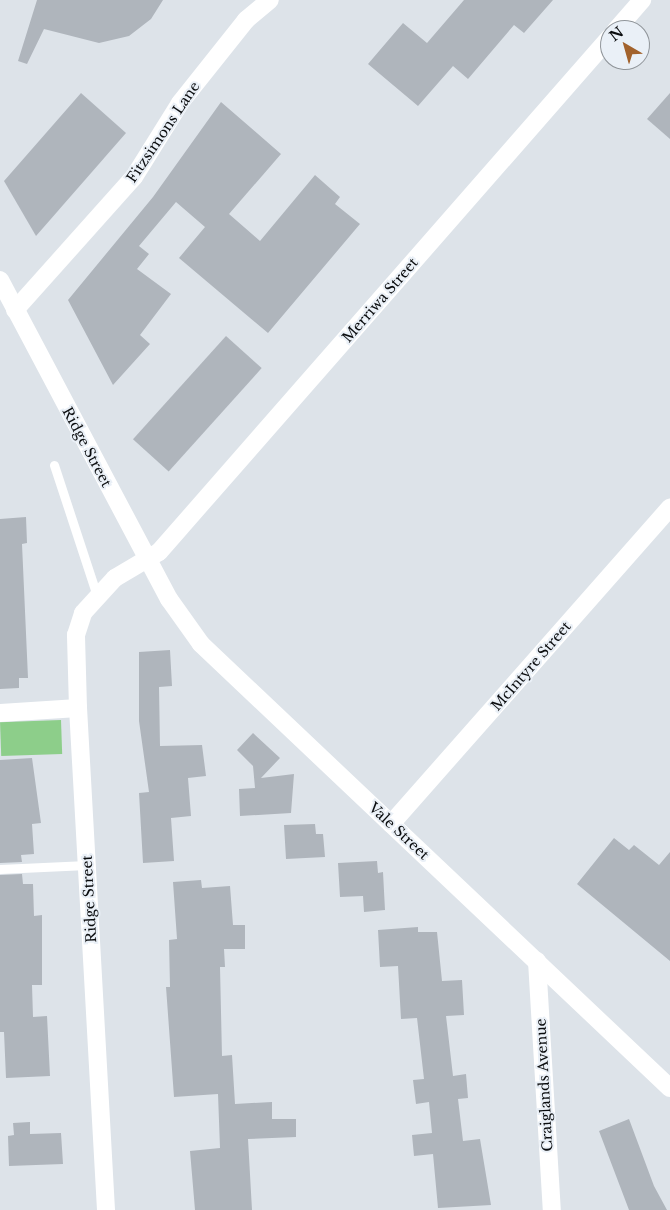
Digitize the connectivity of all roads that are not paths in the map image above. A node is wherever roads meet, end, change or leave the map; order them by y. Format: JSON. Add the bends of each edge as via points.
{"nodes":[{"id":1,"x":270,"y":0,"type":"edge"},
{"id":2,"x":642,"y":0,"type":"edge"},
{"id":3,"x":625,"y":20,"type":"edge"},
{"id":4,"x":600,"y":48,"type":"edge"},
{"id":5,"x":0,"y":280,"type":"edge"},
{"id":6,"x":15,"y":310,"type":"junction"},
{"id":7,"x":54,"y":466,"type":"dead end"},
{"id":8,"x":670,"y":507,"type":"edge"},
{"id":9,"x":147,"y":559,"type":"junction"},
{"id":10,"x":96,"y":593,"type":"junction"},
{"id":11,"x":78,"y":708,"type":"junction"},
{"id":12,"x":0,"y":713,"type":"edge"},
{"id":13,"x":391,"y":824,"type":"junction"},
{"id":14,"x":87,"y":864,"type":"junction"},
{"id":15,"x":0,"y":869,"type":"edge"},
{"id":16,"x":537,"y":961,"type":"junction"},
{"id":17,"x":670,"y":1088,"type":"edge"},
{"id":18,"x":106,"y":1210,"type":"edge"},
{"id":19,"x":552,"y":1210,"type":"edge"}],
"edges":[{"from":1,"to":6,"type":"street","name":"Fitzsimons Lane","via":[[246,20],[180,103],[134,177]]},
{"from":2,"to":3,"type":"street"},
{"from":4,"to":9,"type":"street","name":"Merriwa Street","via":[[159,552]]},
{"from":5,"to":6,"type":"street","name":"Ridge Street"},
{"from":6,"to":9,"type":"street","name":"Ridge Street"},
{"from":7,"to":10,"type":"lane"},
{"from":8,"to":13,"type":"street","name":"McIntyre Street"},
{"from":9,"to":10,"type":"street"},
{"from":9,"to":13,"type":"street","name":"Vale Street","via":[[201,644]]},
{"from":10,"to":11,"type":"street","name":"Ridge Street","via":[[76,635]]},
{"from":11,"to":12,"type":"street"},
{"from":11,"to":14,"type":"street","name":"Ridge Street"},
{"from":13,"to":16,"type":"street","name":"Vale Street"},
{"from":14,"to":15,"type":"lane"},
{"from":14,"to":18,"type":"street","name":"Ridge Street"},
{"from":16,"to":17,"type":"street","name":"Vale Street"},
{"from":16,"to":19,"type":"street","name":"Craiglands Avenue"}]}
